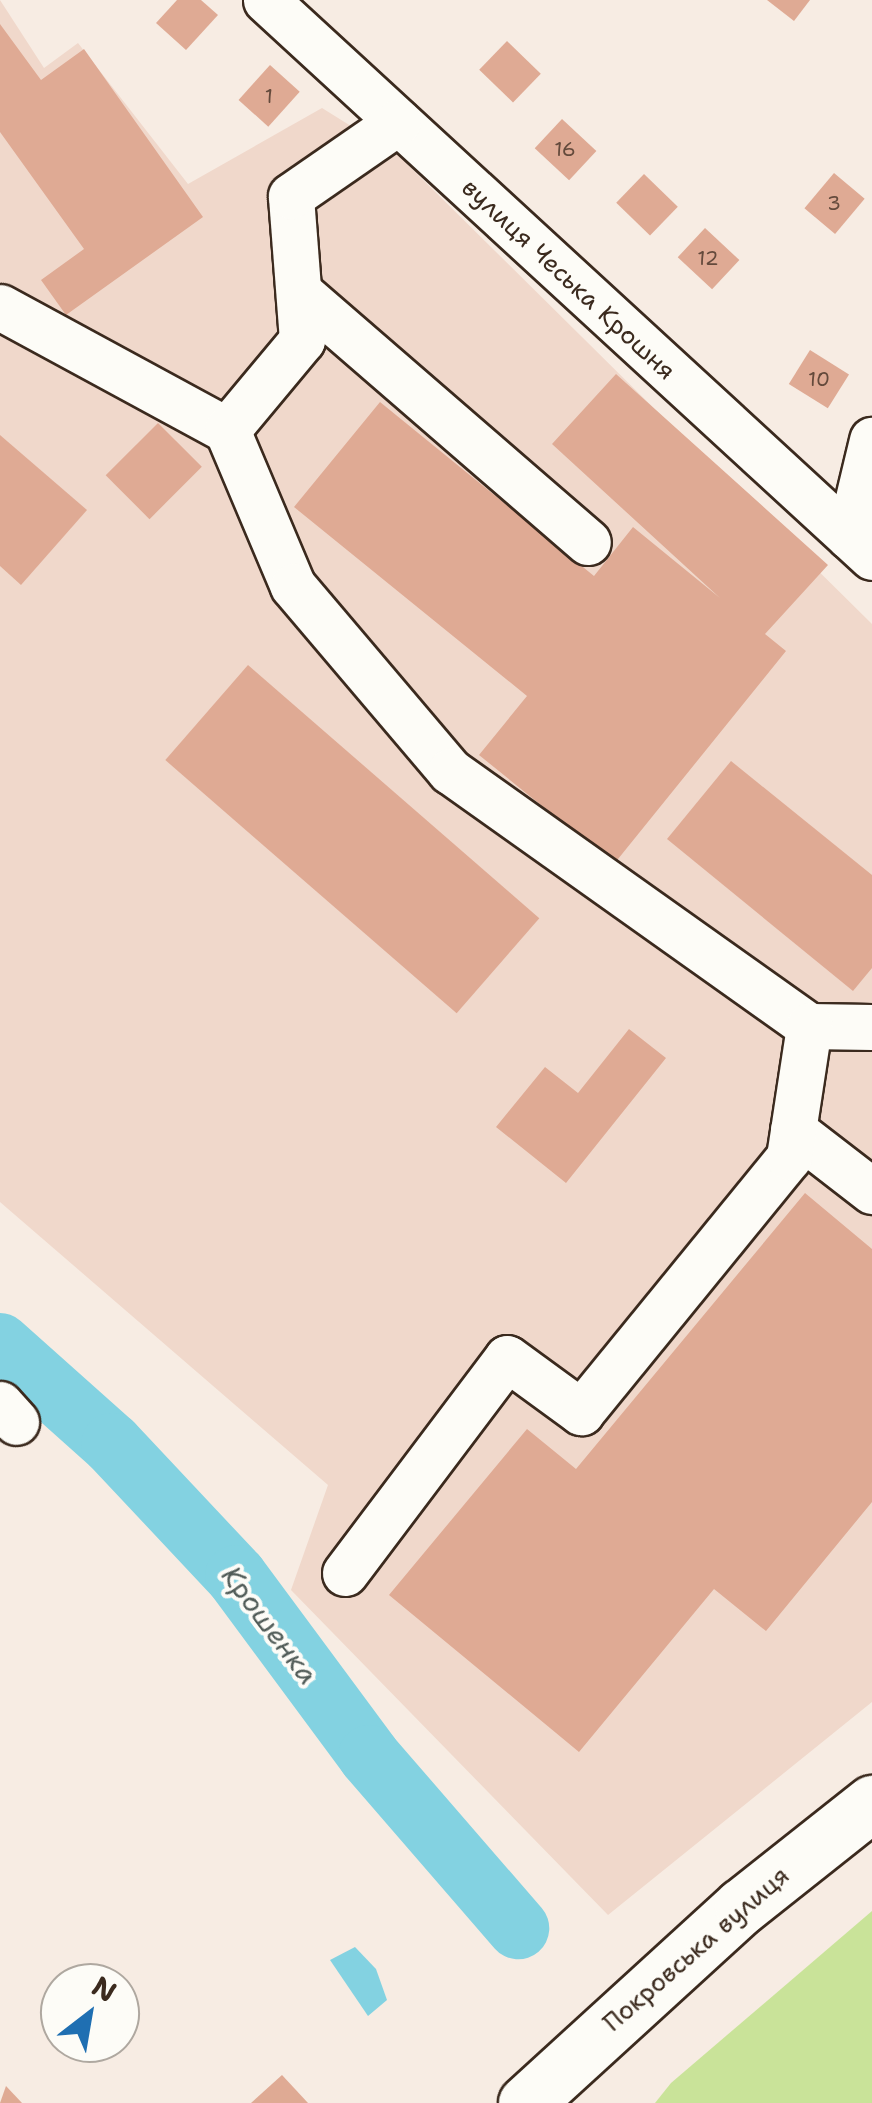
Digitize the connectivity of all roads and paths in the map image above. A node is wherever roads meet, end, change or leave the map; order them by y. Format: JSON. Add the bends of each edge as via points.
{"nodes":[{"id":1,"x":266,"y":0,"type":"edge"},
{"id":2,"x":398,"y":122,"type":"junction"},
{"id":3,"x":298,"y":292,"type":"junction"},
{"id":4,"x":0,"y":307,"type":"edge"},
{"id":5,"x":227,"y":430,"type":"junction"},
{"id":6,"x":872,"y":440,"type":"edge"},
{"id":7,"x":588,"y":542,"type":"dead end"},
{"id":8,"x":861,"y":547,"type":"edge"},
{"id":9,"x":808,"y":1026,"type":"junction"},
{"id":10,"x":872,"y":1026,"type":"edge"},
{"id":11,"x":793,"y":1130,"type":"junction"},
{"id":12,"x":872,"y":1191,"type":"edge"},
{"id":13,"x":345,"y":1573,"type":"dead end"},
{"id":14,"x":872,"y":1802,"type":"edge"},
{"id":15,"x":526,"y":2103,"type":"edge"}],
"edges":[{"from":1,"to":2,"type":"street","name":"вулиця Чеська Крошня"},
{"from":2,"to":3,"type":"street","via":[[291,196]]},
{"from":2,"to":8,"type":"street","name":"вулиця Чеська Крошня"},
{"from":3,"to":5,"type":"street","via":[[302,340]]},
{"from":3,"to":7,"type":"street"},
{"from":4,"to":5,"type":"street"},
{"from":5,"to":9,"type":"street","via":[[292,586],[450,772]]},
{"from":6,"to":8,"type":"street"},
{"from":9,"to":10,"type":"street"},
{"from":9,"to":11,"type":"street"},
{"from":11,"to":12,"type":"street"},
{"from":11,"to":13,"type":"street","via":[[789,1156],[582,1412],[507,1358]]},
{"from":14,"to":15,"type":"highway","name":"Покровська вулиця","via":[[742,1906]]}]}
